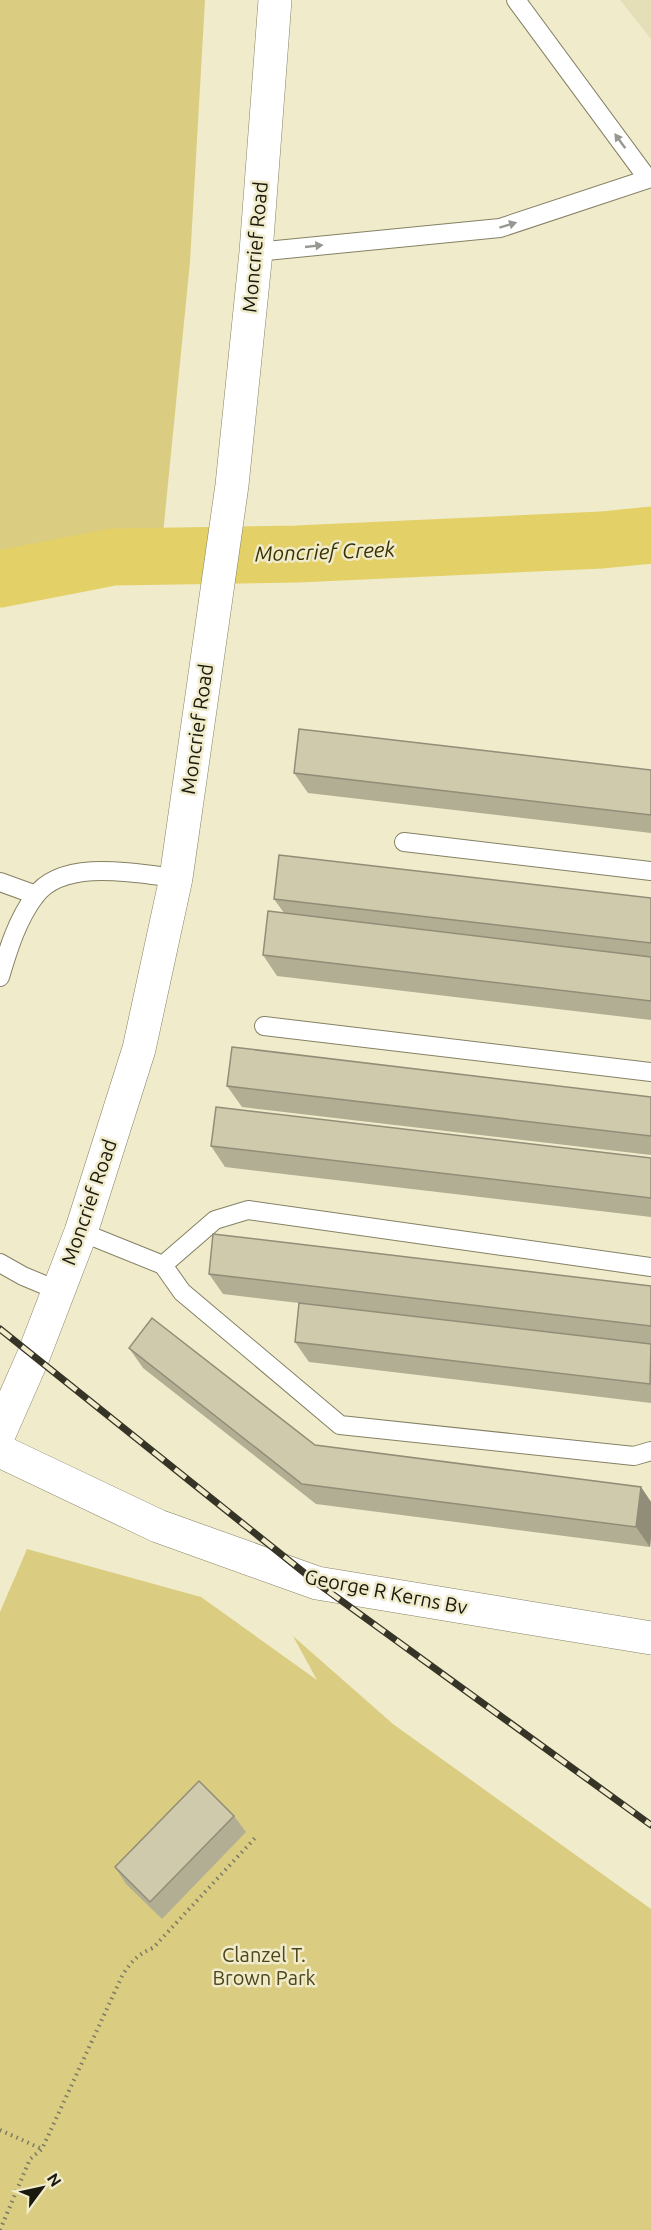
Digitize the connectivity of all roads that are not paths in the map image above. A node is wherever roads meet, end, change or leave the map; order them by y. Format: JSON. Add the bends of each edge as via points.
{"nodes":[{"id":1,"x":275,"y":0,"type":"edge"},
{"id":2,"x":516,"y":0,"type":"edge"},
{"id":3,"x":650,"y":181,"type":"edge"},
{"id":4,"x":256,"y":252,"type":"junction"},
{"id":5,"x":404,"y":842,"type":"dead end"},
{"id":6,"x":651,"y":871,"type":"edge"},
{"id":7,"x":176,"y":878,"type":"junction"},
{"id":8,"x":0,"y":882,"type":"edge"},
{"id":9,"x":36,"y":895,"type":"junction"},
{"id":10,"x":0,"y":977,"type":"edge"},
{"id":11,"x":264,"y":1026,"type":"dead end"},
{"id":12,"x":651,"y":1072,"type":"edge"},
{"id":13,"x":81,"y":1232,"type":"junction"},
{"id":14,"x":0,"y":1263,"type":"edge"},
{"id":15,"x":163,"y":1265,"type":"junction"},
{"id":16,"x":651,"y":1267,"type":"edge"},
{"id":17,"x":58,"y":1291,"type":"junction"},
{"id":18,"x":0,"y":1432,"type":"edge"},
{"id":19,"x":0,"y":1451,"type":"edge"},
{"id":20,"x":651,"y":1451,"type":"edge"},
{"id":21,"x":651,"y":1638,"type":"edge"}],
"edges":[{"from":1,"to":4,"type":"main road","name":"Moncrief Road"},
{"from":3,"to":2,"type":"lane","one_way":true},
{"from":4,"to":3,"type":"lane","one_way":true,"via":[[500,228]]},
{"from":4,"to":7,"type":"main road","name":"Moncrief Road","via":[[232,485]]},
{"from":5,"to":6,"type":"lane"},
{"from":7,"to":9,"type":"lane","via":[[89,871],[67,874]]},
{"from":7,"to":13,"type":"main road","name":"Moncrief Road","via":[[139,1049]]},
{"from":8,"to":9,"type":"lane"},
{"from":9,"to":10,"type":"lane","via":[[22,918]]},
{"from":11,"to":12,"type":"lane"},
{"from":13,"to":15,"type":"lane"},
{"from":13,"to":17,"type":"main road","name":"Moncrief Road"},
{"from":14,"to":17,"type":"lane"},
{"from":15,"to":16,"type":"lane","via":[[215,1220],[248,1210]]},
{"from":15,"to":20,"type":"lane","via":[[182,1292],[340,1425],[634,1456]]},
{"from":17,"to":18,"type":"main road","name":"Moncrief Road"},
{"from":19,"to":21,"type":"main road","name":"George R Kerns Bv","via":[[158,1526],[316,1583]]}]}
